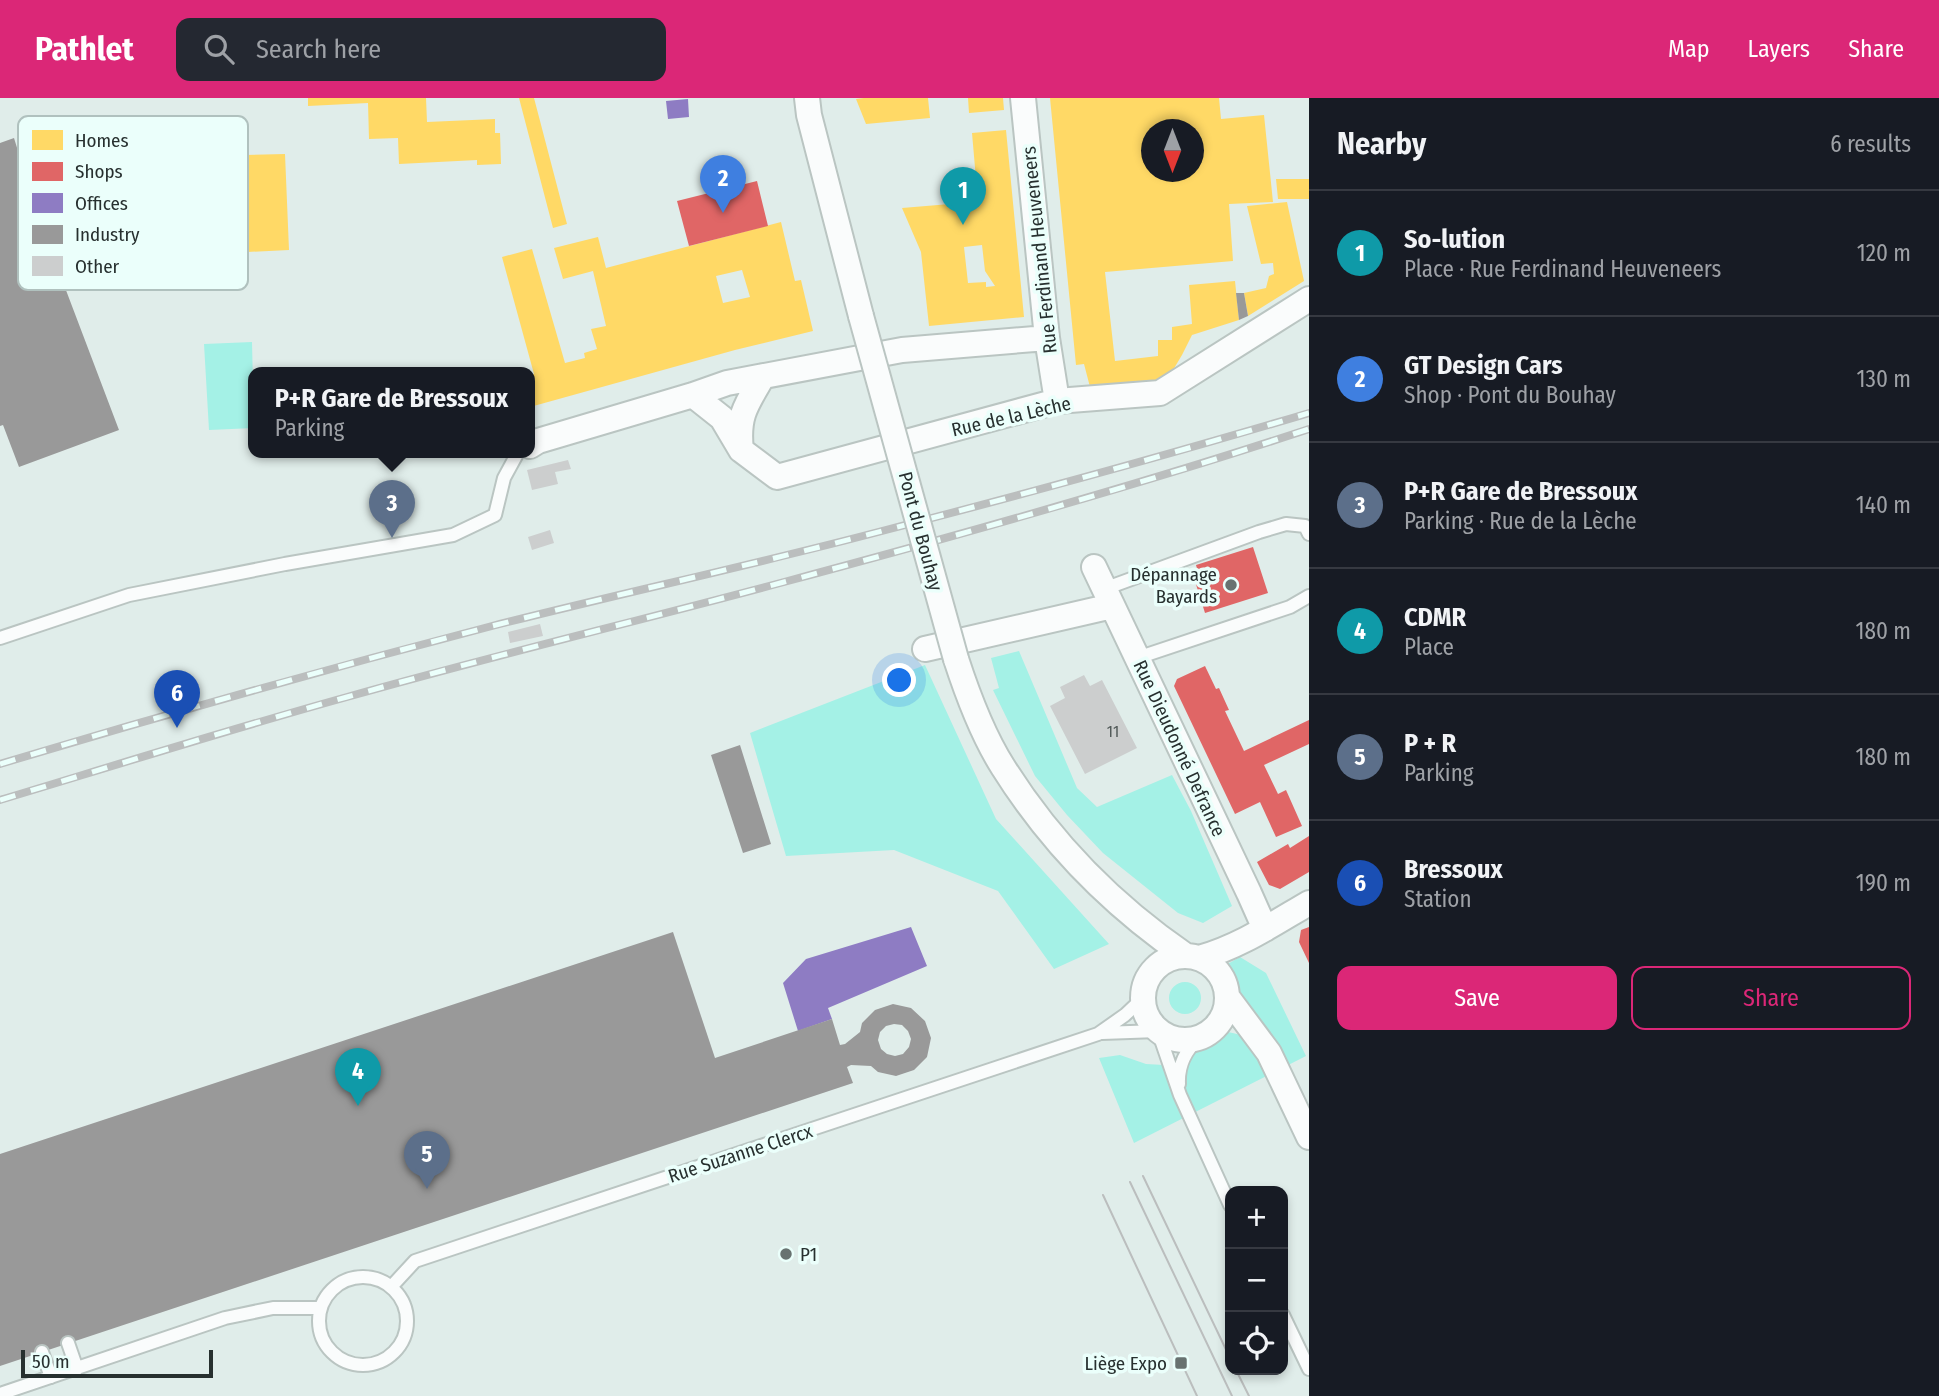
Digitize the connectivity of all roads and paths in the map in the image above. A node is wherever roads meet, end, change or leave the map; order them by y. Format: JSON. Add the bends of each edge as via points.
{"nodes":[{"id":1,"x":807,"y":98,"type":"edge"},
{"id":2,"x":1023,"y":98,"type":"edge"},
{"id":3,"x":1309,"y":299,"type":"edge"},
{"id":4,"x":1047,"y":338,"type":"junction"},
{"id":5,"x":763,"y":376,"type":"junction"},
{"id":6,"x":693,"y":395,"type":"junction"},
{"id":7,"x":1057,"y":401,"type":"junction"},
{"id":8,"x":535,"y":443,"type":"edge"},
{"id":9,"x":741,"y":450,"type":"junction"},
{"id":10,"x":519,"y":458,"type":"edge"},
{"id":11,"x":1309,"y":534,"type":"edge"},
{"id":12,"x":1103,"y":588,"type":"junction"},
{"id":13,"x":1309,"y":596,"type":"edge"},
{"id":14,"x":0,"y":638,"type":"edge"},
{"id":15,"x":925,"y":649,"type":"dead end"},
{"id":16,"x":1137,"y":658,"type":"junction"},
{"id":17,"x":1309,"y":903,"type":"edge"},
{"id":18,"x":1132,"y":915,"type":"junction"},
{"id":19,"x":1265,"y":929,"type":"junction"},
{"id":20,"x":1242,"y":943,"type":"junction"},
{"id":21,"x":1192,"y":957,"type":"junction"},
{"id":22,"x":1151,"y":973,"type":"junction"},
{"id":23,"x":1220,"y":973,"type":"junction"},
{"id":24,"x":1143,"y":998,"type":"junction"},
{"id":25,"x":1228,"y":998,"type":"junction"},
{"id":26,"x":1158,"y":1031,"type":"junction"},
{"id":27,"x":1098,"y":1034,"type":"junction"},
{"id":28,"x":1205,"y":1035,"type":"junction"},
{"id":29,"x":1269,"y":1053,"type":"junction"},
{"id":30,"x":1180,"y":1095,"type":"junction"},
{"id":31,"x":1309,"y":1137,"type":"edge"},
{"id":32,"x":1225,"y":1195,"type":"edge"},
{"id":33,"x":391,"y":1287,"type":"junction"},
{"id":34,"x":320,"y":1308,"type":"junction"},
{"id":35,"x":1288,"y":1325,"type":"edge"},
{"id":36,"x":68,"y":1343,"type":"dead end"},
{"id":37,"x":42,"y":1352,"type":"dead end"},
{"id":38,"x":77,"y":1369,"type":"junction"},
{"id":39,"x":1309,"y":1369,"type":"edge"},
{"id":40,"x":51,"y":1377,"type":"junction"},
{"id":41,"x":0,"y":1394,"type":"edge"}],
"edges":[{"from":1,"to":18,"type":"street","name":"Pont du Bouhay","bridge":true,"via":[[966,690],[1003,766],[1047,830]]},
{"from":2,"to":4,"type":"street","name":"Rue Ferdinand Heuveneers"},
{"from":3,"to":7,"type":"street","name":"Rue de la Lèche","via":[[1160,393]]},
{"from":4,"to":5,"type":"street","via":[[902,350]]},
{"from":4,"to":7,"type":"street","name":"Rue Ferdinand Heuveneers"},
{"from":5,"to":6,"type":"street"},
{"from":5,"to":9,"type":"street","via":[[743,411]]},
{"from":6,"to":8,"type":"street"},
{"from":6,"to":9,"type":"street","name":"Rue de la Lèche","via":[[722,418]]},
{"from":7,"to":9,"type":"street","name":"Rue de la Lèche","via":[[777,477]]},
{"from":10,"to":14,"type":"lane","via":[[504,478],[495,515],[453,535],[129,595]]},
{"from":11,"to":12,"type":"lane","via":[[1305,526],[1286,524]]},
{"from":12,"to":15,"type":"street"},
{"from":12,"to":16,"type":"street","name":"Rue Dieudonné Defrance"},
{"from":13,"to":16,"type":"lane","via":[[1290,607]]},
{"from":16,"to":19,"type":"street","name":"Rue Dieudonné Defrance"},
{"from":17,"to":19,"type":"street"},
{"from":18,"to":21,"type":"street","name":"Pont du Bouhay"},
{"from":18,"to":22,"type":"street","name":"Pont du Bouhay"},
{"from":19,"to":20,"type":"street"},
{"from":20,"to":21,"type":"street"},
{"from":20,"to":23,"type":"street"},
{"from":21,"to":22,"type":"street","via":[[1172,957]]},
{"from":21,"to":23,"type":"street"},
{"from":22,"to":24,"type":"street"},
{"from":23,"to":25,"type":"street"},
{"from":24,"to":26,"type":"street","via":[[1144,1010]]},
{"from":24,"to":27,"type":"lane","name":"Rue Suzanne Clercx"},
{"from":25,"to":28,"type":"street","via":[[1220,1023]]},
{"from":25,"to":29,"type":"street"},
{"from":26,"to":27,"type":"lane","name":"Rue Suzanne Clercx"},
{"from":26,"to":28,"type":"street","via":[[1185,1040]]},
{"from":26,"to":30,"type":"lane"},
{"from":27,"to":33,"type":"lane","name":"Rue Suzanne Clercx","via":[[415,1261]]},
{"from":28,"to":29,"type":"street","via":[[1236,1032]]},
{"from":28,"to":30,"type":"lane","via":[[1187,1050],[1179,1073]]},
{"from":29,"to":31,"type":"street"},
{"from":30,"to":32,"type":"lane"},
{"from":33,"to":34,"type":"lane","via":[[369,1277],[344,1280],[333,1287]]},
{"from":33,"to":34,"type":"lane","via":[[405,1308],[406,1333],[382,1361],[357,1365],[334,1355],[320,1334]]},
{"from":34,"to":38,"type":"lane","via":[[273,1308],[225,1318]]},
{"from":35,"to":39,"type":"lane"},
{"from":36,"to":38,"type":"lane"},
{"from":37,"to":40,"type":"lane"},
{"from":38,"to":40,"type":"lane"},
{"from":40,"to":41,"type":"lane"}]}
